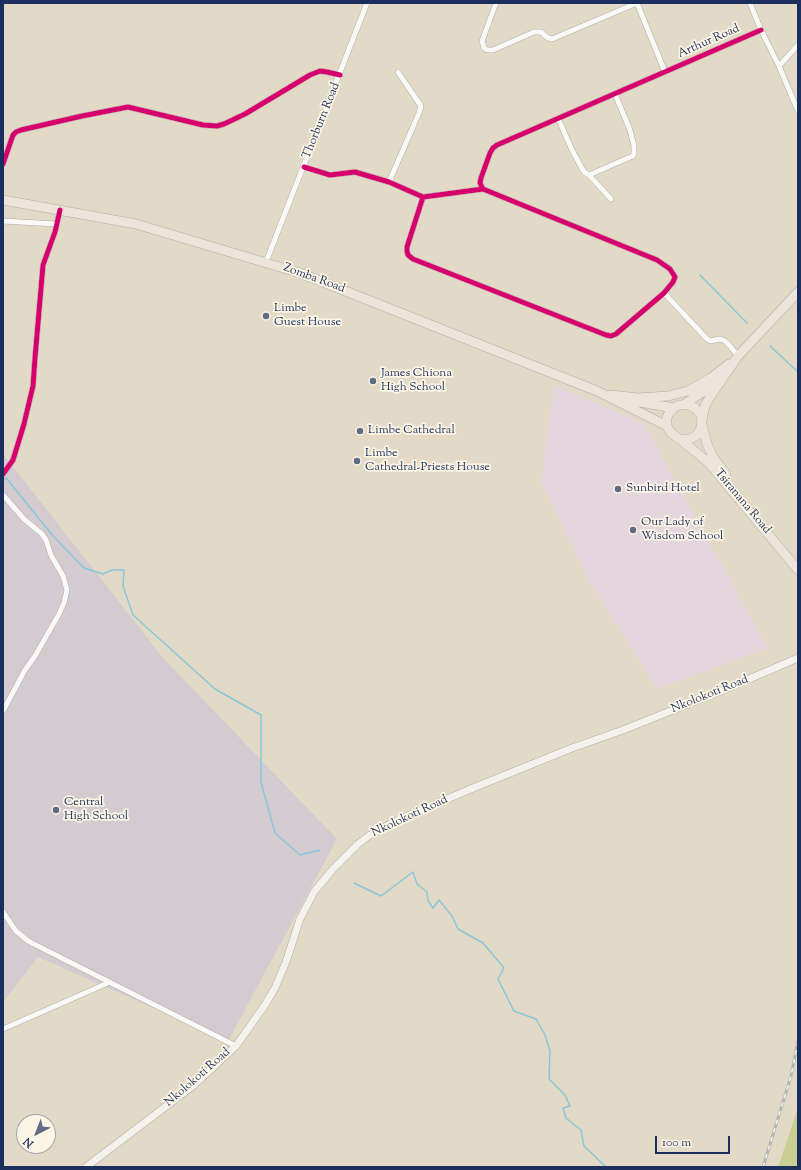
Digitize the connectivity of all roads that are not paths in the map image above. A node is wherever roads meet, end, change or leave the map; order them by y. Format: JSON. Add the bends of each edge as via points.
{"nodes":[{"id":1,"x":368,"y":3,"type":"edge"},
{"id":2,"x":496,"y":3,"type":"edge"},
{"id":3,"x":750,"y":3,"type":"edge"},
{"id":4,"x":761,"y":30,"type":"junction"},
{"id":5,"x":798,"y":45,"type":"edge"},
{"id":6,"x":779,"y":66,"type":"junction"},
{"id":7,"x":398,"y":72,"type":"dead end"},
{"id":8,"x":665,"y":72,"type":"junction"},
{"id":9,"x":340,"y":75,"type":"junction"},
{"id":10,"x":615,"y":94,"type":"junction"},
{"id":11,"x":798,"y":111,"type":"edge"},
{"id":12,"x":558,"y":118,"type":"junction"},
{"id":13,"x":3,"y":164,"type":"edge"},
{"id":14,"x":304,"y":167,"type":"junction"},
{"id":15,"x":589,"y":175,"type":"junction"},
{"id":16,"x":389,"y":182,"type":"junction"},
{"id":17,"x":483,"y":189,"type":"junction"},
{"id":18,"x":423,"y":197,"type":"junction"},
{"id":19,"x":611,"y":199,"type":"dead end"},
{"id":20,"x":3,"y":200,"type":"edge"},
{"id":21,"x":60,"y":210,"type":"junction"},
{"id":22,"x":3,"y":221,"type":"edge"},
{"id":23,"x":56,"y":224,"type":"junction"},
{"id":24,"x":266,"y":262,"type":"junction"},
{"id":25,"x":664,"y":292,"type":"junction"},
{"id":26,"x":798,"y":292,"type":"edge"},
{"id":27,"x":736,"y":358,"type":"junction"},
{"id":28,"x":728,"y":371,"type":"junction"},
{"id":29,"x":609,"y":396,"type":"junction"},
{"id":30,"x":683,"y":405,"type":"junction"},
{"id":31,"x":674,"y":408,"type":"junction"},
{"id":32,"x":702,"y":421,"type":"junction"},
{"id":33,"x":667,"y":426,"type":"junction"},
{"id":34,"x":681,"y":440,"type":"junction"},
{"id":35,"x":3,"y":474,"type":"edge"},
{"id":36,"x":3,"y":495,"type":"edge"},
{"id":37,"x":798,"y":560,"type":"edge"},
{"id":38,"x":798,"y":570,"type":"edge"},
{"id":39,"x":798,"y":658,"type":"edge"},
{"id":40,"x":3,"y":711,"type":"edge"},
{"id":41,"x":3,"y":912,"type":"edge"},
{"id":42,"x":110,"y":982,"type":"junction"},
{"id":43,"x":3,"y":1029,"type":"edge"},
{"id":44,"x":236,"y":1046,"type":"junction"},
{"id":45,"x":86,"y":1167,"type":"edge"}],
"edges":[{"from":1,"to":9,"type":"street","name":"Thorburn Road"},
{"from":2,"to":8,"type":"street","via":[[482,41],[487,50],[493,50],[534,32],[541,32],[552,39],[637,3]]},
{"from":3,"to":4,"type":"street"},
{"from":4,"to":6,"type":"street"},
{"from":4,"to":8,"type":"street","name":"Arthur Road"},
{"from":5,"to":6,"type":"street"},
{"from":6,"to":11,"type":"street"},
{"from":7,"to":16,"type":"street","via":[[421,106]]},
{"from":8,"to":10,"type":"street","name":"Arthur Road"},
{"from":9,"to":13,"type":"street","via":[[327,72],[310,74],[245,114],[217,126],[128,107],[21,130],[14,133]]},
{"from":9,"to":14,"type":"street","name":"Thorburn Road"},
{"from":10,"to":12,"type":"street","name":"Arthur Road"},
{"from":10,"to":15,"type":"street","via":[[630,130],[634,152],[632,156]]},
{"from":12,"to":15,"type":"street","via":[[572,150],[584,172]]},
{"from":12,"to":17,"type":"street","name":"Arthur Road","via":[[493,148],[480,181]]},
{"from":14,"to":16,"type":"street","via":[[330,175],[355,172]]},
{"from":14,"to":24,"type":"street","name":"Thorburn Road"},
{"from":15,"to":19,"type":"street"},
{"from":16,"to":18,"type":"street"},
{"from":17,"to":18,"type":"street"},
{"from":17,"to":25,"type":"street","via":[[657,260],[670,269],[674,277]]},
{"from":18,"to":25,"type":"street","via":[[407,252],[408,256],[422,263],[609,336],[616,334]]},
{"from":20,"to":21,"type":"highway","name":"Zomba Road"},
{"from":21,"to":23,"type":"street"},
{"from":21,"to":24,"type":"highway","name":"Zomba Road","via":[[136,224]]},
{"from":22,"to":23,"type":"street"},
{"from":23,"to":35,"type":"street","via":[[43,265],[33,386],[13,460]]},
{"from":24,"to":29,"type":"highway","name":"Zomba Road","via":[[330,284]]},
{"from":25,"to":27,"type":"street","via":[[707,339],[724,341],[730,346]]},
{"from":26,"to":27,"type":"highway"},
{"from":27,"to":28,"type":"highway"},
{"from":27,"to":29,"type":"highway","via":[[711,378],[688,391],[668,396],[638,398]]},
{"from":28,"to":30,"type":"highway"},
{"from":28,"to":32,"type":"highway","via":[[705,406]]},
{"from":29,"to":31,"type":"highway","name":"Zomba Road"},
{"from":29,"to":33,"type":"highway","name":"Zomba Road"},
{"from":30,"to":31,"type":"highway"},
{"from":30,"to":32,"type":"highway","via":[[695,408]]},
{"from":31,"to":33,"type":"highway","via":[[668,417]]},
{"from":32,"to":34,"type":"highway","via":[[700,432],[694,438]]},
{"from":32,"to":37,"type":"highway","name":"Tsiranana Road","via":[[713,457]]},
{"from":33,"to":34,"type":"highway","via":[[671,433]]},
{"from":34,"to":38,"type":"highway","name":"Tsiranana Road","via":[[709,463]]},
{"from":36,"to":40,"type":"street","via":[[24,519],[42,534],[63,576],[67,590],[59,614]]},
{"from":39,"to":44,"type":"main road","name":"Nkolokoti Road","via":[[630,727],[514,771],[398,820],[370,835],[346,854],[314,892],[300,919],[275,988],[266,1005]]},
{"from":41,"to":42,"type":"street","via":[[16,931],[28,941]]},
{"from":42,"to":43,"type":"street"},
{"from":42,"to":44,"type":"street"},
{"from":44,"to":45,"type":"main road","name":"Nkolokoti Road","via":[[194,1085]]}]}
